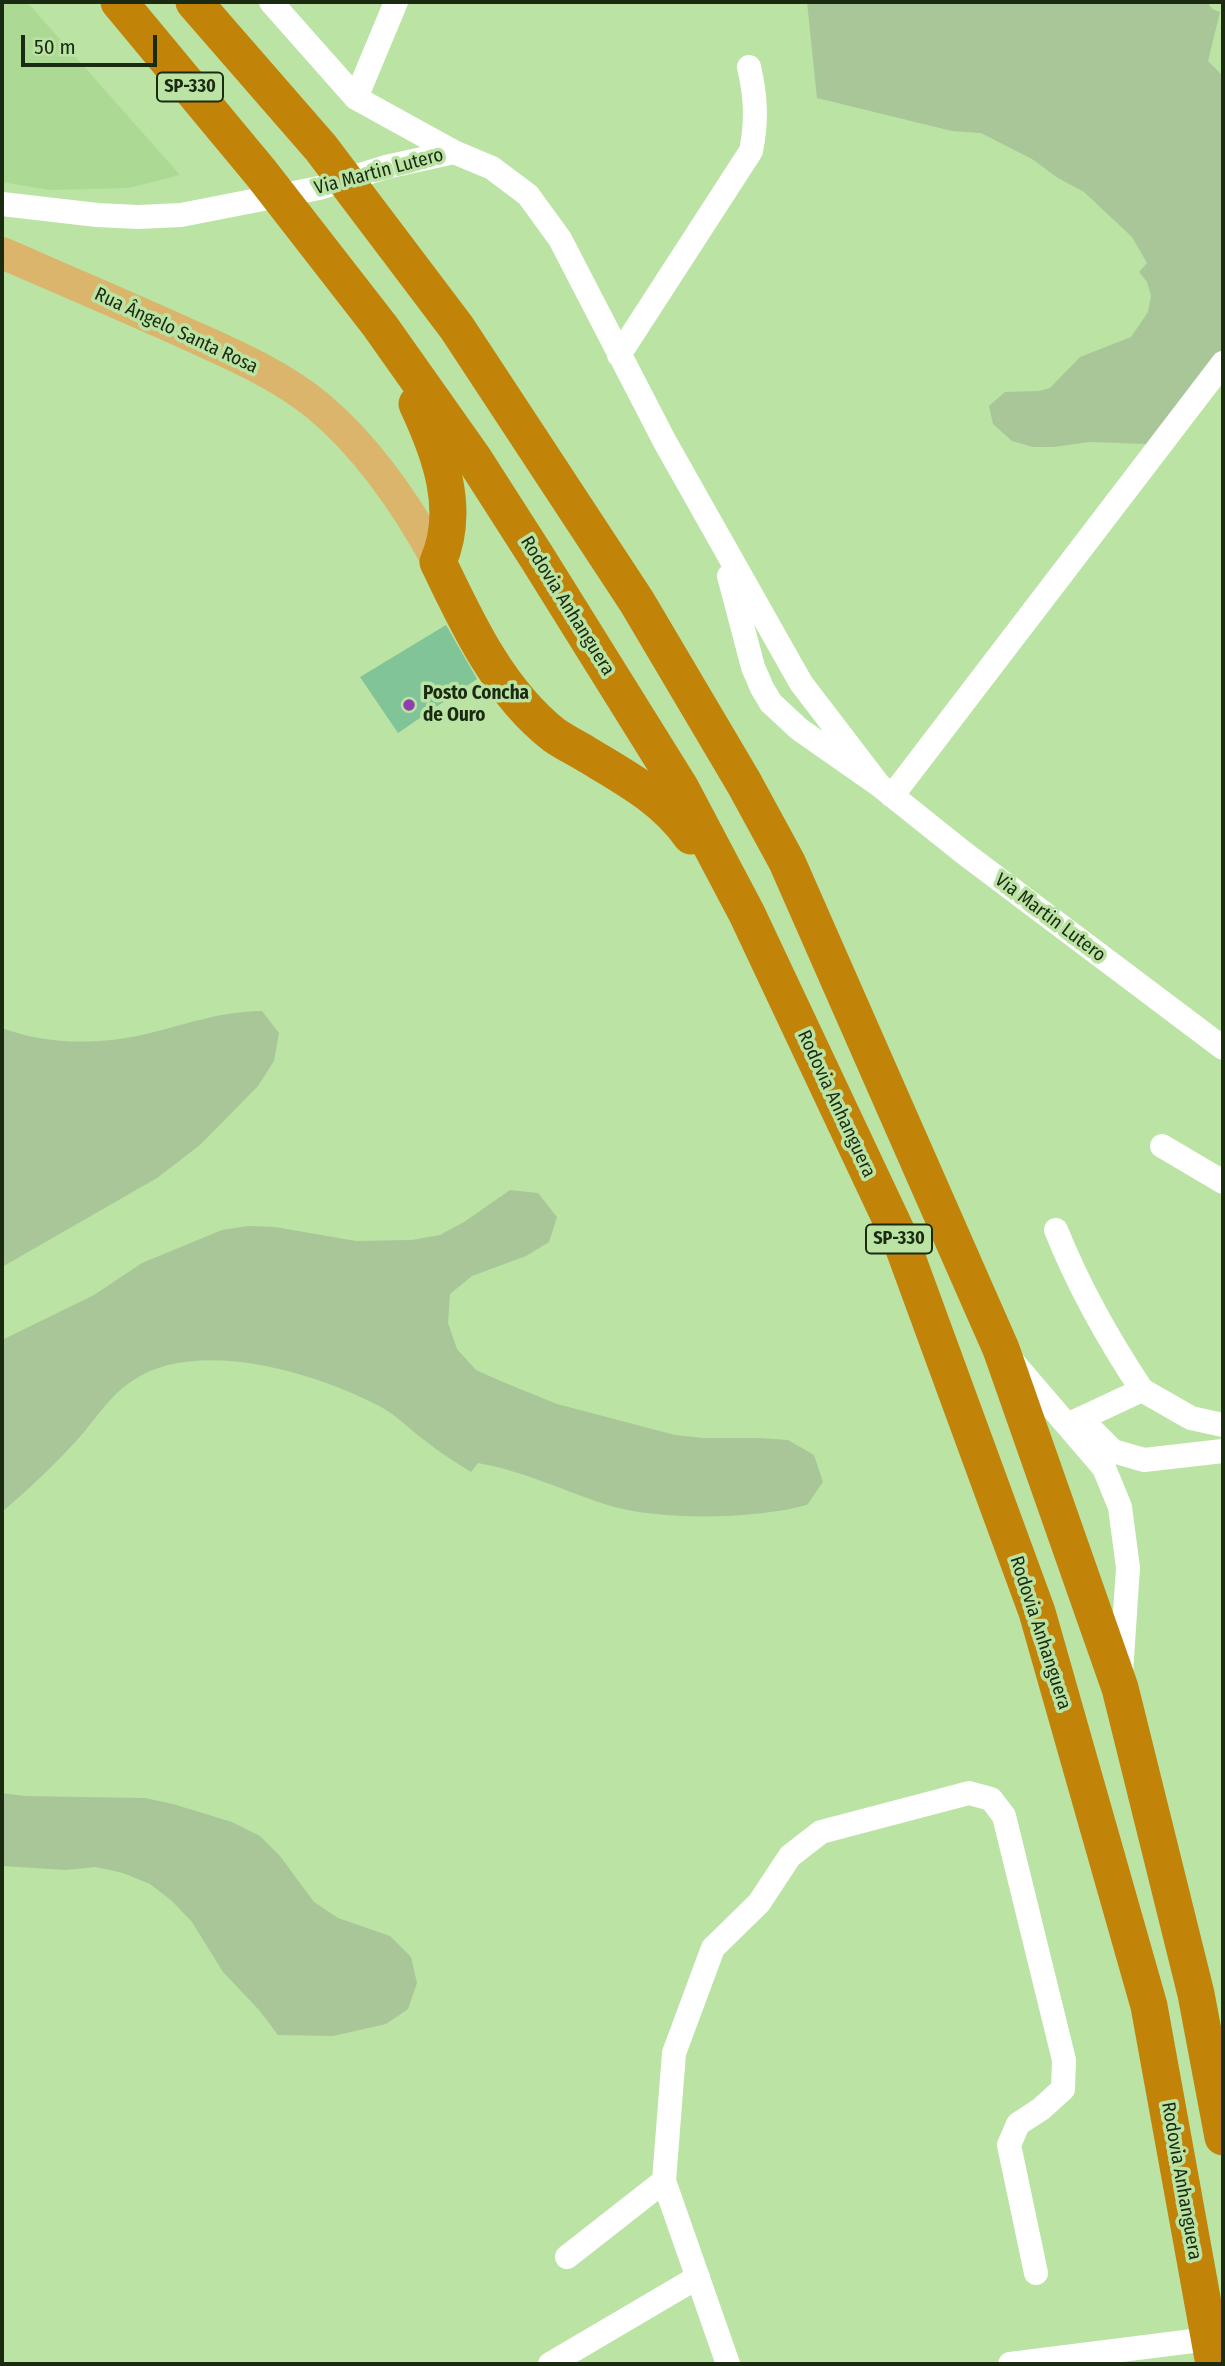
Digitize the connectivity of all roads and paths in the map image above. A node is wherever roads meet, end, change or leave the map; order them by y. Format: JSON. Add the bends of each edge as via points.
{"nodes":[{"id":1,"x":119,"y":2,"type":"edge"},
{"id":2,"x":194,"y":2,"type":"edge"},
{"id":3,"x":271,"y":2,"type":"edge"},
{"id":4,"x":396,"y":2,"type":"edge"},
{"id":5,"x":749,"y":67,"type":"dead end"},
{"id":6,"x":356,"y":98,"type":"junction"},
{"id":7,"x":454,"y":152,"type":"junction"},
{"id":8,"x":2,"y":204,"type":"edge"},
{"id":9,"x":2,"y":253,"type":"edge"},
{"id":10,"x":380,"y":326,"type":"junction"},
{"id":11,"x":619,"y":355,"type":"junction"},
{"id":12,"x":1223,"y":363,"type":"edge"},
{"id":13,"x":716,"y":532,"type":"junction"},
{"id":14,"x":438,"y":562,"type":"junction"},
{"id":15,"x":798,"y":677,"type":"junction"},
{"id":16,"x":766,"y":696,"type":"junction"},
{"id":17,"x":886,"y":791,"type":"junction"},
{"id":18,"x":747,"y":914,"type":"junction"},
{"id":19,"x":1223,"y":1048,"type":"edge"},
{"id":20,"x":1162,"y":1146,"type":"dead end"},
{"id":21,"x":1223,"y":1182,"type":"edge"},
{"id":22,"x":1056,"y":1230,"type":"dead end"},
{"id":23,"x":1001,"y":1349,"type":"junction"},
{"id":24,"x":1142,"y":1390,"type":"junction"},
{"id":25,"x":1074,"y":1422,"type":"junction"},
{"id":26,"x":1223,"y":1424,"type":"edge"},
{"id":27,"x":1223,"y":1451,"type":"edge"},
{"id":28,"x":1120,"y":1688,"type":"junction"},
{"id":29,"x":1176,"y":1909,"type":"junction"},
{"id":30,"x":1223,"y":2038,"type":"edge"},
{"id":31,"x":1223,"y":2137,"type":"edge"},
{"id":32,"x":664,"y":2181,"type":"junction"},
{"id":33,"x":567,"y":2257,"type":"dead end"},
{"id":34,"x":1036,"y":2273,"type":"dead end"},
{"id":35,"x":698,"y":2277,"type":"junction"},
{"id":36,"x":1211,"y":2352,"type":"edge"},
{"id":37,"x":1119,"y":2357,"type":"edge"},
{"id":38,"x":550,"y":2364,"type":"edge"},
{"id":39,"x":728,"y":2364,"type":"edge"},
{"id":40,"x":1010,"y":2364,"type":"edge"}],
"edges":[{"from":1,"to":10,"type":"highway","name":"Rodovia Anhanguera","number":"SP-330"},
{"from":2,"to":23,"type":"highway","number":"SP-330","via":[[320,148],[457,328],[615,568],[744,783],[786,862]]},
{"from":3,"to":6,"type":"street"},
{"from":4,"to":6,"type":"street"},
{"from":5,"to":11,"type":"street","via":[[756,99],[751,151]]},
{"from":6,"to":7,"type":"street"},
{"from":7,"to":8,"type":"street","name":"Via Martin Lutero","via":[[319,188],[181,215],[97,215]]},
{"from":7,"to":11,"type":"street","name":"Via Martin Lutero","via":[[492,168],[528,195],[560,239]]},
{"from":9,"to":14,"type":"main road","name":"Rua Ângelo Santa Rosa","via":[[249,362],[317,405],[388,484]]},
{"from":10,"to":14,"type":"highway","via":[[433,438],[441,470],[449,526]]},
{"from":10,"to":18,"type":"highway","name":"Rodovia Anhanguera","number":"SP-330","via":[[474,459],[673,776]]},
{"from":11,"to":13,"type":"street","name":"Via Martin Lutero"},
{"from":12,"to":17,"type":"street"},
{"from":13,"to":15,"type":"street","name":"Via Martin Lutero"},
{"from":13,"to":16,"type":"street","name":"Via Martin Lutero","via":[[753,667]]},
{"from":14,"to":18,"type":"highway","via":[[469,627],[523,706],[555,736],[649,791],[679,819]]},
{"from":15,"to":16,"type":"street","via":[[775,674],[767,680]]},
{"from":15,"to":17,"type":"street","name":"Via Martin Lutero"},
{"from":16,"to":17,"type":"street","name":"Via Martin Lutero","via":[[819,744]]},
{"from":17,"to":19,"type":"street","name":"Via Martin Lutero"},
{"from":18,"to":36,"type":"highway","name":"Rodovia Anhanguera","number":"SP-330","via":[[901,1241],[1037,1612],[1149,2006]]},
{"from":20,"to":21,"type":"street"},
{"from":22,"to":24,"type":"street","via":[[1086,1297]]},
{"from":23,"to":25,"type":"street"},
{"from":23,"to":28,"type":"highway","number":"SP-330"},
{"from":24,"to":25,"type":"street"},
{"from":24,"to":26,"type":"street","via":[[1191,1418]]},
{"from":25,"to":27,"type":"street","via":[[1113,1451],[1144,1460]]},
{"from":25,"to":28,"type":"street","via":[[1104,1468],[1120,1507],[1128,1568]]},
{"from":28,"to":29,"type":"highway","number":"SP-330"},
{"from":29,"to":30,"type":"street"},
{"from":29,"to":31,"type":"highway","number":"SP-330"},
{"from":32,"to":33,"type":"street"},
{"from":32,"to":34,"type":"street","via":[[674,2053],[713,1948],[759,1903],[790,1856],[821,1832],[969,1793],[991,1799],[1004,1816],[1064,2060],[1063,2089],[1018,2124],[1009,2146]]},
{"from":32,"to":35,"type":"street"},
{"from":35,"to":38,"type":"street"},
{"from":35,"to":39,"type":"street"},
{"from":36,"to":37,"type":"street"},
{"from":37,"to":40,"type":"street"}]}
